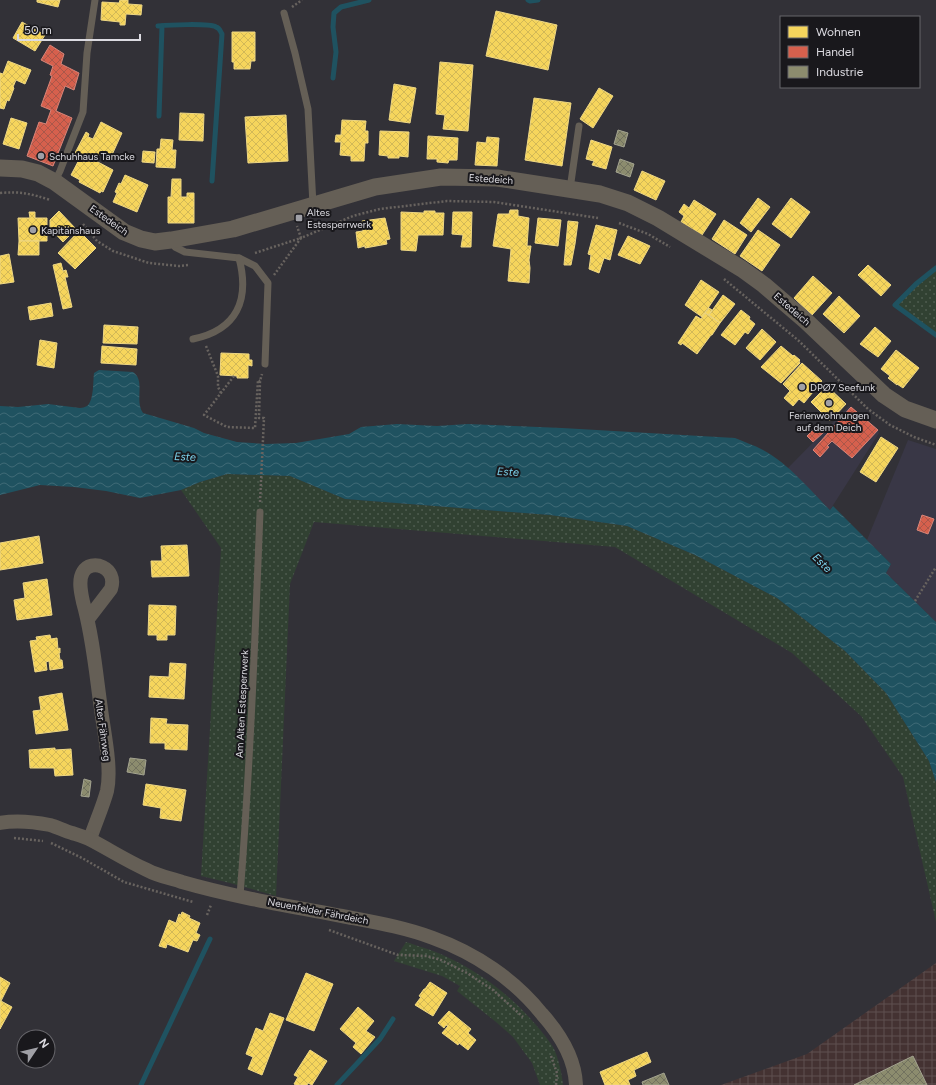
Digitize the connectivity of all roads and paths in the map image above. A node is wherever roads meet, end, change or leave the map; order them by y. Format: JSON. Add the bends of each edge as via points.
{"nodes":[{"id":1,"x":95,"y":0,"type":"edge"},
{"id":2,"x":284,"y":13,"type":"dead end"},
{"id":3,"x":579,"y":126,"type":"dead end"},
{"id":4,"x":0,"y":168,"type":"edge"},
{"id":5,"x":55,"y":182,"type":"junction"},
{"id":6,"x":570,"y":189,"type":"junction"},
{"id":7,"x":313,"y":205,"type":"junction"},
{"id":8,"x":598,"y":218,"type":"dead end"},
{"id":9,"x":295,"y":220,"type":"dead end"},
{"id":10,"x":620,"y":223,"type":"dead end"},
{"id":11,"x":300,"y":238,"type":"junction"},
{"id":12,"x":171,"y":240,"type":"junction"},
{"id":13,"x":675,"y":249,"type":"dead end"},
{"id":14,"x":239,"y":258,"type":"junction"},
{"id":15,"x":722,"y":277,"type":"dead end"},
{"id":16,"x":268,"y":283,"type":"junction"},
{"id":17,"x":202,"y":337,"type":"junction"},
{"id":18,"x":193,"y":339,"type":"dead end"},
{"id":19,"x":265,"y":364,"type":"joint"},
{"id":20,"x":234,"y":376,"type":"dead end"},
{"id":21,"x":260,"y":380,"type":"junction"},
{"id":22,"x":221,"y":393,"type":"junction"},
{"id":23,"x":936,"y":420,"type":"edge"},
{"id":24,"x":936,"y":445,"type":"edge"},
{"id":25,"x":261,"y":493,"type":"dead end"},
{"id":26,"x":260,"y":512,"type":"dead end"},
{"id":27,"x":936,"y":568,"type":"edge"},
{"id":28,"x":915,"y":601,"type":"dead end"},
{"id":29,"x":88,"y":619,"type":"dead end"},
{"id":30,"x":0,"y":823,"type":"edge"},
{"id":31,"x":11,"y":838,"type":"dead end"},
{"id":32,"x":90,"y":839,"type":"junction"},
{"id":33,"x":109,"y":874,"type":"dead end"},
{"id":34,"x":240,"y":896,"type":"junction"},
{"id":35,"x":211,"y":905,"type":"dead end"},
{"id":36,"x":207,"y":915,"type":"dead end"},
{"id":37,"x":323,"y":928,"type":"dead end"},
{"id":38,"x":526,"y":1020,"type":"dead end"},
{"id":39,"x":549,"y":1052,"type":"dead end"},
{"id":40,"x":556,"y":1085,"type":"edge"},
{"id":41,"x":576,"y":1085,"type":"edge"}],
"edges":[{"from":1,"to":5,"type":"lane","via":[[86,53],[83,112]]},
{"from":2,"to":7,"type":"lane","via":[[308,109]]},
{"from":3,"to":6,"type":"lane"},
{"from":4,"to":5,"type":"street","name":"Estedeich","via":[[22,169]]},
{"from":5,"to":12,"type":"street","name":"Estedeich","via":[[124,232],[155,242]]},
{"from":6,"to":7,"type":"street","name":"Estedeich","via":[[497,178],[441,177],[375,187]]},
{"from":6,"to":23,"type":"street","name":"Estedeich","via":[[600,194],[652,215],[742,269],[806,321],[884,395],[905,409]]},
{"from":7,"to":12,"type":"street","name":"Estedeich","via":[[233,229]]},
{"from":8,"to":11,"type":"path","via":[[494,202],[447,201],[380,209],[353,216]]},
{"from":9,"to":11,"type":"path"},
{"from":10,"to":13,"type":"path","via":[[648,234]]},
{"from":11,"to":16,"type":"path"},
{"from":12,"to":14,"type":"lane","via":[[176,247],[185,252]]},
{"from":14,"to":16,"type":"lane","via":[[255,266]]},
{"from":14,"to":17,"type":"lane","via":[[244,286],[240,304],[231,319],[222,327]]},
{"from":15,"to":24,"type":"path","via":[[799,341],[868,409],[890,425]]},
{"from":16,"to":19,"type":"lane"},
{"from":17,"to":18,"type":"lane"},
{"from":17,"to":22,"type":"path","via":[[218,376]]},
{"from":19,"to":21,"type":"path"},
{"from":20,"to":22,"type":"path"},
{"from":21,"to":22,"type":"path","via":[[255,428],[227,427],[204,415]]},
{"from":21,"to":25,"type":"path","via":[[258,418],[264,418]]},
{"from":26,"to":34,"type":"lane","name":"Am Alten Estesperrwerk","via":[[251,728]]},
{"from":27,"to":28,"type":"path"},
{"from":29,"to":32,"type":"street","name":"Alter Fährweg","via":[[108,765],[107,790]]},
{"from":30,"to":32,"type":"street","name":"Neuenfelder Fährdeich","via":[[11,821],[50,826]]},
{"from":31,"to":33,"type":"path","via":[[47,841]]},
{"from":32,"to":34,"type":"street","name":"Neuenfelder Fährdeich","via":[[149,872]]},
{"from":34,"to":41,"type":"street","name":"Neuenfelder Fährdeich","via":[[396,927],[434,938],[473,956],[511,982],[550,1023],[566,1049],[573,1066]]},
{"from":35,"to":36,"type":"path"},
{"from":37,"to":38,"type":"path","via":[[398,955],[427,956],[441,960],[493,990]]},
{"from":39,"to":40,"type":"path","via":[[557,1073]]}]}
